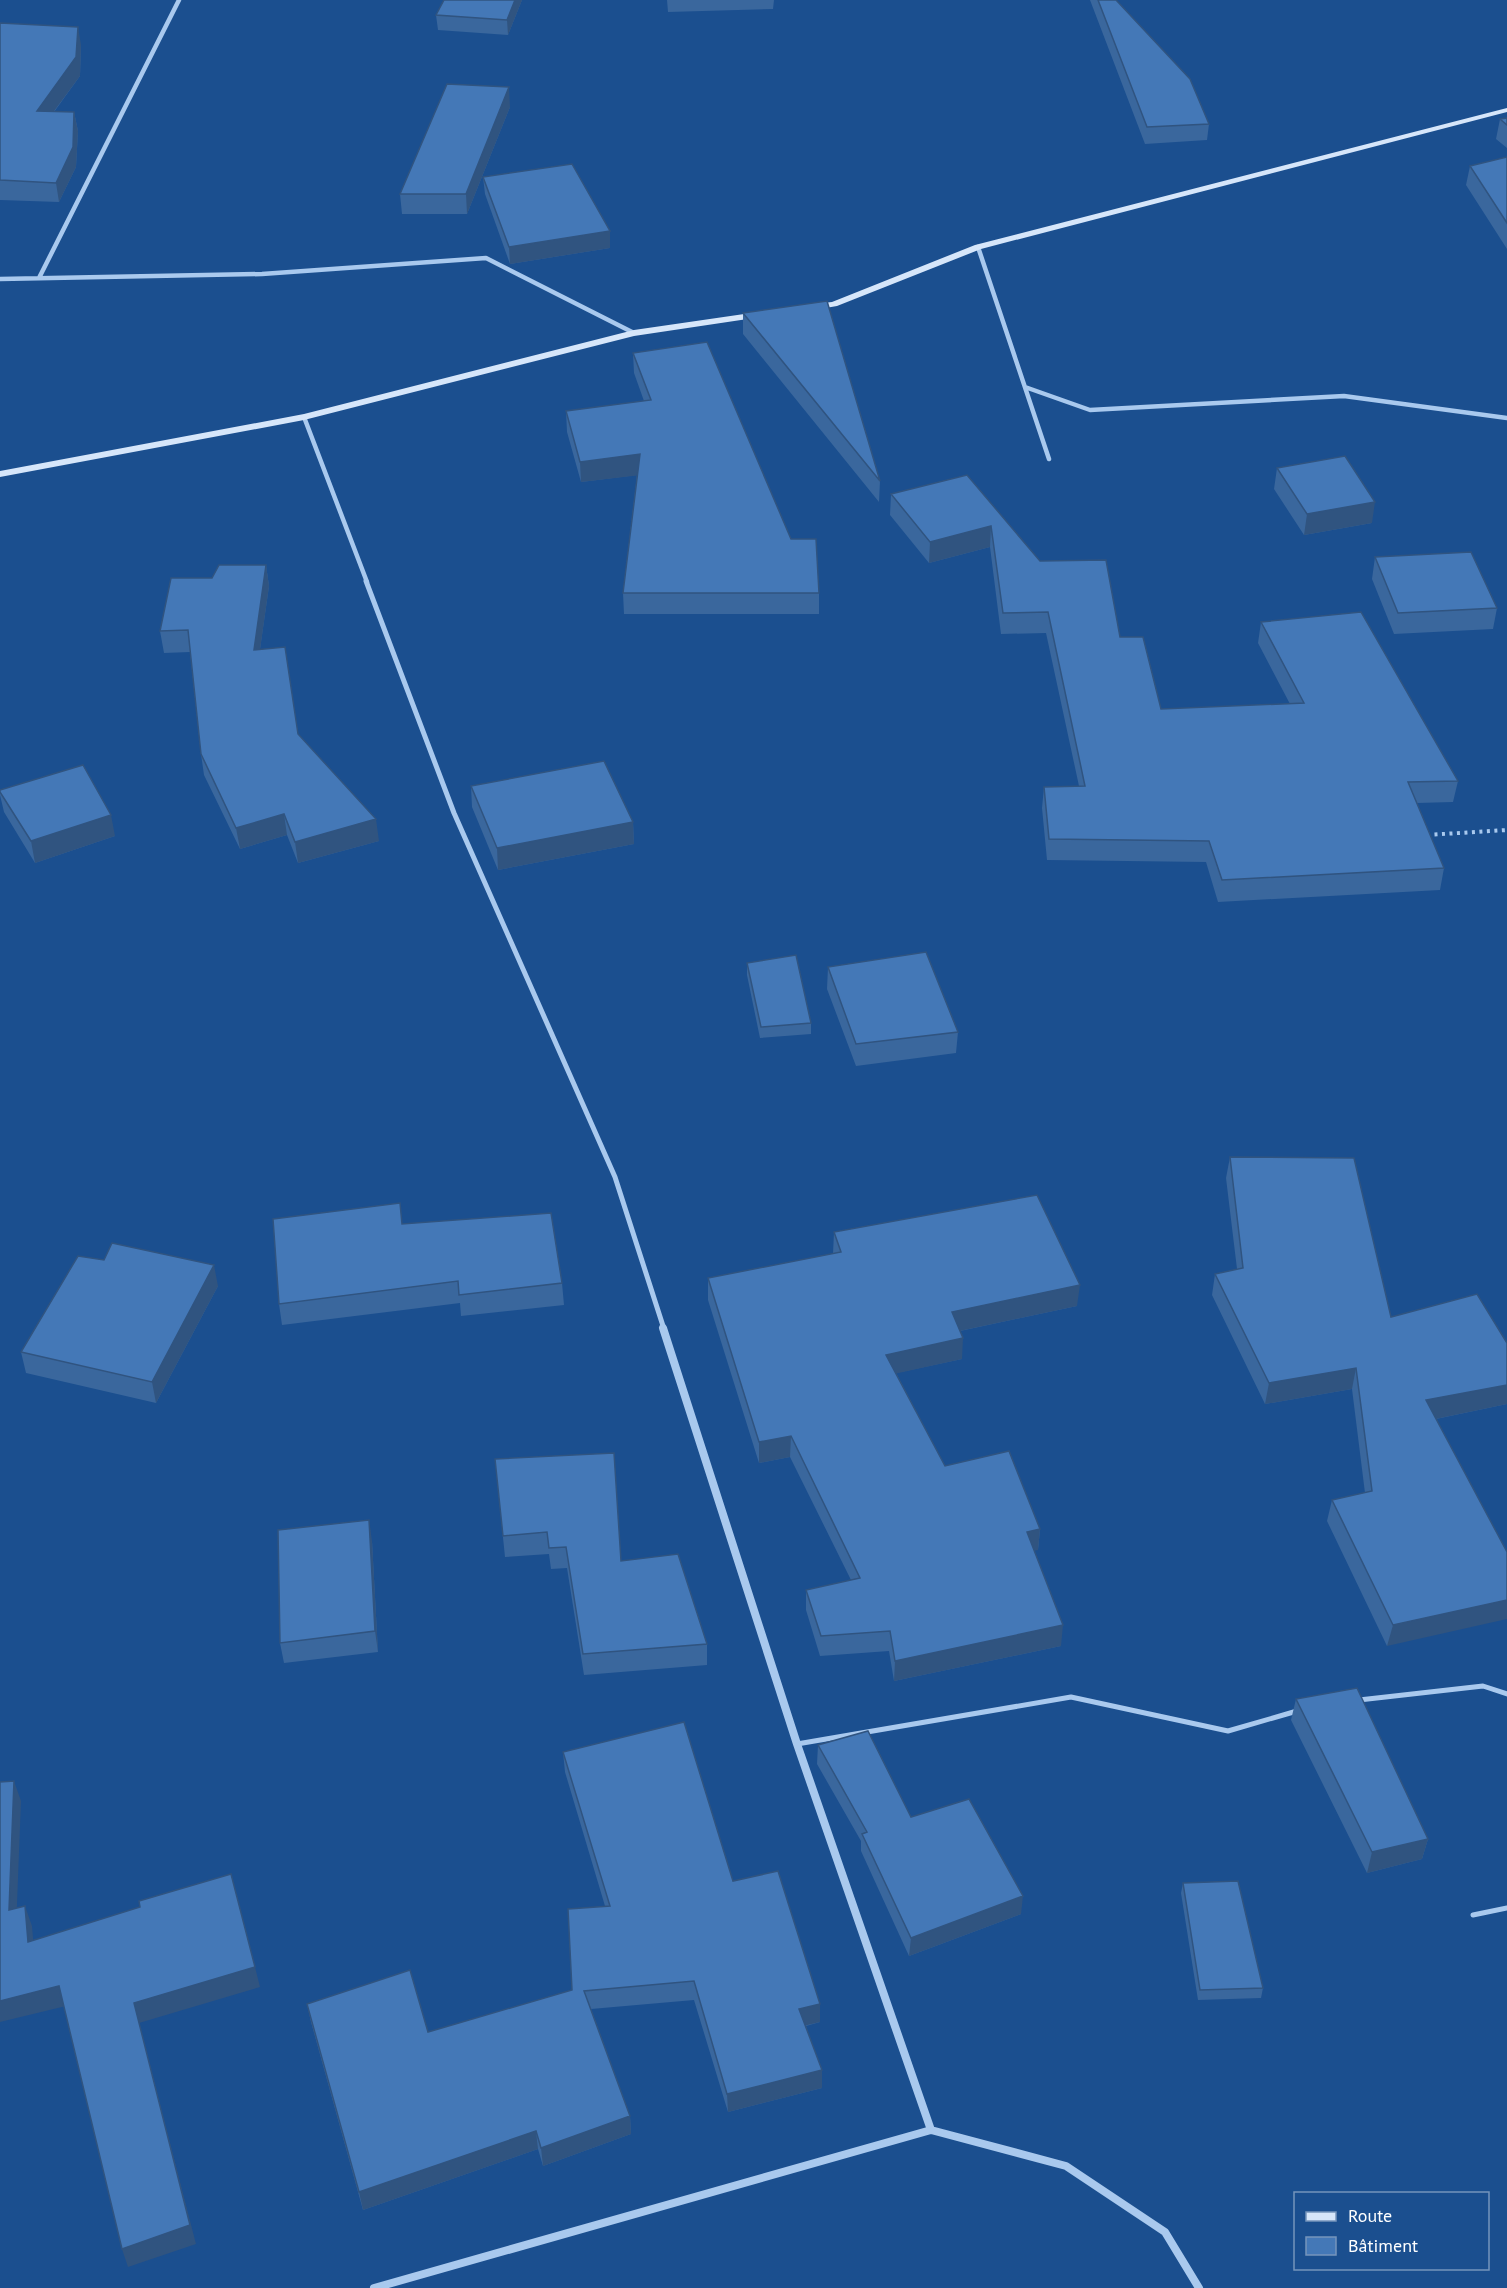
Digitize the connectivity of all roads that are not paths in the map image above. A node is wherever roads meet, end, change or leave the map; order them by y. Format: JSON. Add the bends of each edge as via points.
{"nodes":[{"id":1,"x":180,"y":0,"type":"edge"},
{"id":2,"x":1507,"y":110,"type":"edge"},
{"id":3,"x":978,"y":247,"type":"junction"},
{"id":4,"x":39,"y":278,"type":"junction"},
{"id":5,"x":0,"y":279,"type":"edge"},
{"id":6,"x":799,"y":309,"type":"edge"},
{"id":7,"x":764,"y":315,"type":"edge"},
{"id":8,"x":634,"y":333,"type":"junction"},
{"id":9,"x":1025,"y":387,"type":"junction"},
{"id":10,"x":304,"y":417,"type":"junction"},
{"id":11,"x":1507,"y":418,"type":"edge"},
{"id":12,"x":1049,"y":459,"type":"dead end"},
{"id":13,"x":0,"y":474,"type":"edge"},
{"id":14,"x":1507,"y":1694,"type":"edge"},
{"id":15,"x":1356,"y":1700,"type":"edge"},
{"id":16,"x":1301,"y":1710,"type":"edge"},
{"id":17,"x":797,"y":1744,"type":"junction"},
{"id":18,"x":1507,"y":1908,"type":"edge"},
{"id":19,"x":1473,"y":1915,"type":"dead end"},
{"id":20,"x":931,"y":2130,"type":"junction"},
{"id":21,"x":374,"y":2288,"type":"edge"},
{"id":22,"x":1199,"y":2288,"type":"edge"}],
"edges":[{"from":1,"to":4,"type":"street"},
{"from":2,"to":3,"type":"street"},
{"from":3,"to":6,"type":"street","via":[[834,304]]},
{"from":3,"to":9,"type":"street"},
{"from":4,"to":5,"type":"street"},
{"from":4,"to":8,"type":"street","via":[[262,274],[486,258]]},
{"from":7,"to":8,"type":"street"},
{"from":8,"to":10,"type":"street"},
{"from":9,"to":11,"type":"street","via":[[1090,410],[1344,396]]},
{"from":9,"to":12,"type":"street"},
{"from":10,"to":13,"type":"street"},
{"from":10,"to":17,"type":"street","via":[[454,813],[615,1177]]},
{"from":14,"to":15,"type":"lane","via":[[1483,1686]]},
{"from":16,"to":17,"type":"lane","via":[[1228,1731],[1071,1697]]},
{"from":17,"to":20,"type":"street"},
{"from":18,"to":19,"type":"lane"},
{"from":20,"to":21,"type":"street"},
{"from":20,"to":22,"type":"street","via":[[1066,2166],[1165,2232]]}]}
